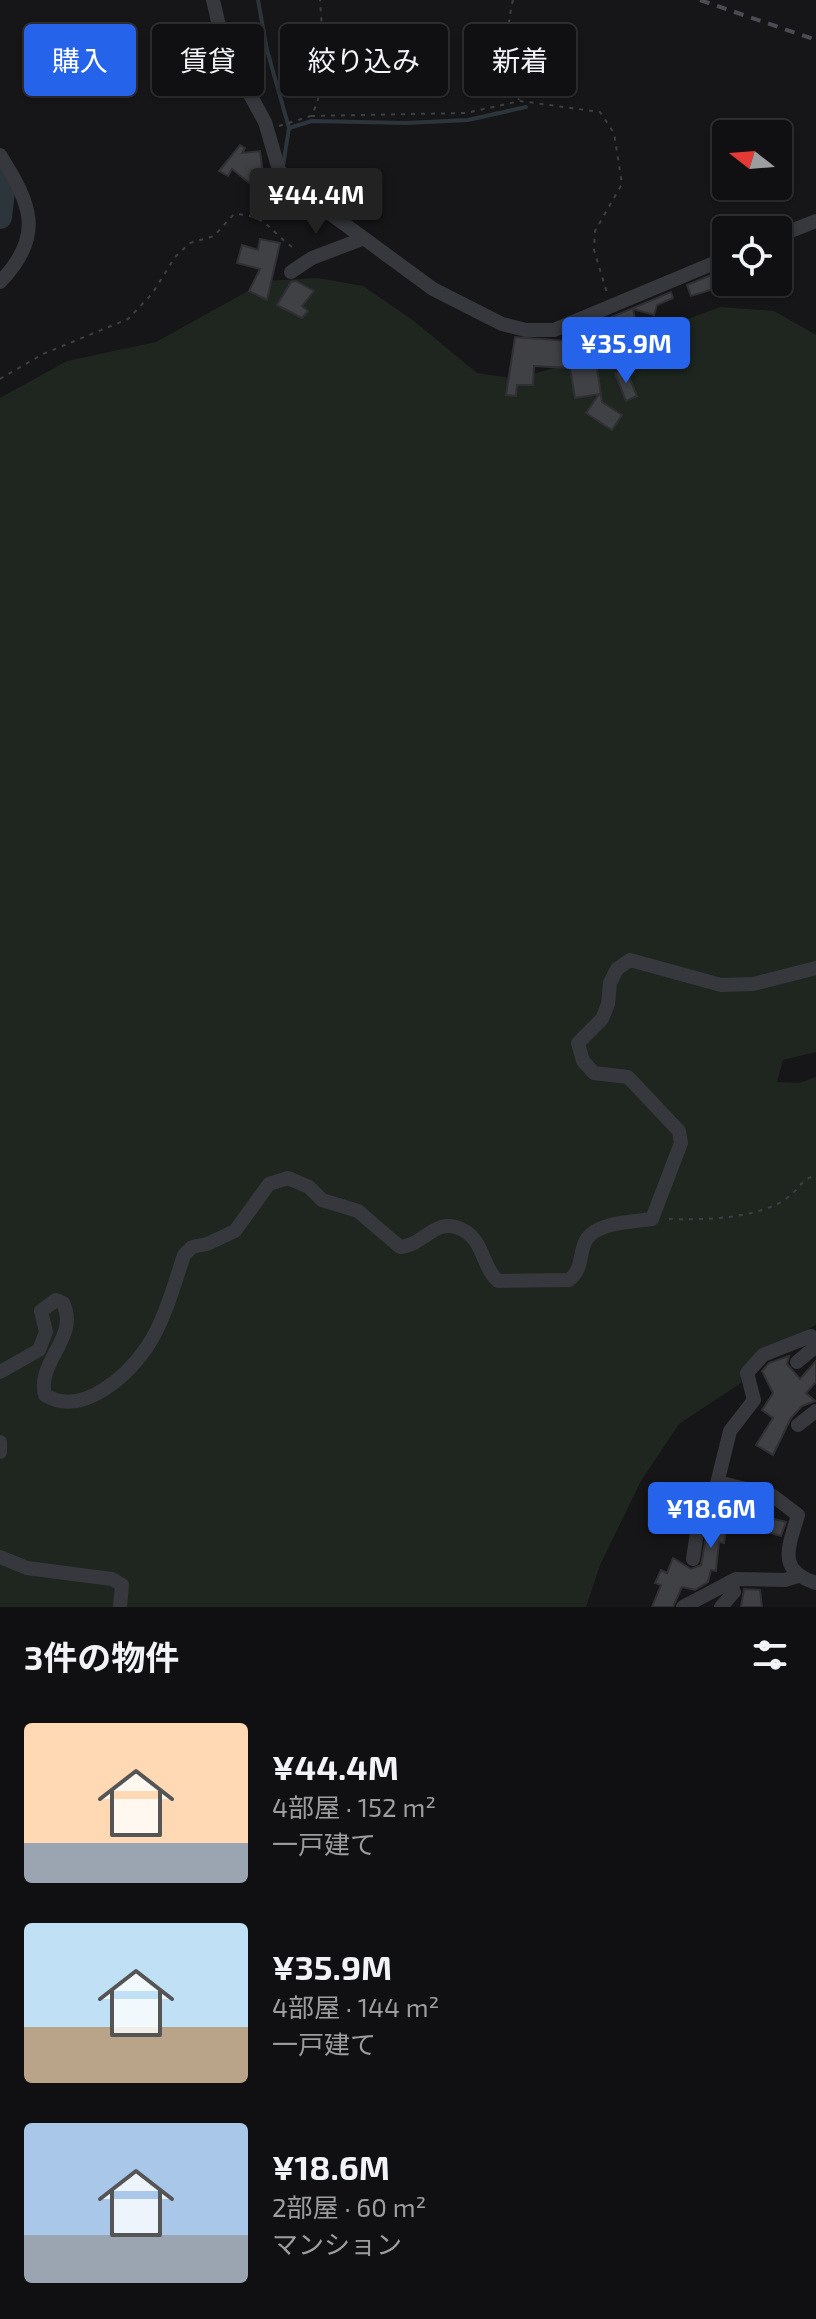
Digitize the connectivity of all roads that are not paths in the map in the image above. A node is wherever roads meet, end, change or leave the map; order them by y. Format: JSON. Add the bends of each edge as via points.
{"nodes":[{"id":1,"x":213,"y":0,"type":"edge"},
{"id":2,"x":0,"y":155,"type":"edge"},
{"id":3,"x":816,"y":221,"type":"edge"},
{"id":4,"x":792,"y":230,"type":"edge"},
{"id":5,"x":362,"y":239,"type":"junction"},
{"id":6,"x":712,"y":264,"type":"edge"},
{"id":7,"x":291,"y":272,"type":"dead end"},
{"id":8,"x":0,"y":282,"type":"edge"},
{"id":9,"x":816,"y":968,"type":"edge"},
{"id":10,"x":813,"y":1341,"type":"edge"},
{"id":11,"x":797,"y":1362,"type":"dead end"},
{"id":12,"x":0,"y":1372,"type":"edge"},
{"id":13,"x":816,"y":1411,"type":"edge"},
{"id":14,"x":798,"y":1425,"type":"dead end"},
{"id":15,"x":0,"y":1442,"type":"edge"},
{"id":16,"x":0,"y":1452,"type":"edge"},
{"id":17,"x":718,"y":1482,"type":"junction"},
{"id":18,"x":0,"y":1557,"type":"edge"},
{"id":19,"x":693,"y":1559,"type":"dead end"},
{"id":20,"x":798,"y":1576,"type":"junction"},
{"id":21,"x":730,"y":1582,"type":"junction"},
{"id":22,"x":816,"y":1583,"type":"edge"},
{"id":23,"x":700,"y":1602,"type":"edge"},
{"id":24,"x":120,"y":1607,"type":"edge"},
{"id":25,"x":683,"y":1607,"type":"edge"},
{"id":26,"x":721,"y":1607,"type":"edge"}],
"edges":[{"from":1,"to":5,"type":"street","via":[[224,47],[267,129],[279,170]]},
{"from":2,"to":8,"type":"street","via":[[18,184],[31,225],[22,256]]},
{"from":3,"to":4,"type":"street"},
{"from":5,"to":6,"type":"street","via":[[433,289],[502,324],[526,330],[554,330]]},
{"from":5,"to":7,"type":"street"},
{"from":9,"to":12,"type":"street","via":[[753,984],[721,985],[630,960],[617,969],[602,1019],[578,1043],[583,1061],[594,1073],[628,1077],[679,1131],[681,1143],[652,1219],[586,1239],[577,1273],[569,1280],[498,1281],[473,1235],[456,1226],[445,1225],[400,1247],[358,1211],[322,1200],[300,1181],[278,1180],[235,1231],[184,1255],[148,1346],[101,1391],[65,1403],[45,1395],[45,1376],[68,1321],[63,1303],[56,1300],[41,1311],[46,1332],[39,1350]]},
{"from":10,"to":11,"type":"street"},
{"from":10,"to":17,"type":"street","via":[[774,1348],[747,1373],[754,1400],[730,1431]]},
{"from":13,"to":14,"type":"street"},
{"from":15,"to":16,"type":"street"},
{"from":17,"to":19,"type":"street","via":[[709,1516],[700,1514]]},
{"from":17,"to":20,"type":"street","via":[[773,1496],[798,1515],[788,1549]]},
{"from":18,"to":24,"type":"street","via":[[27,1568],[112,1579],[122,1585]]},
{"from":20,"to":21,"type":"street"},
{"from":20,"to":22,"type":"street"},
{"from":21,"to":23,"type":"street"},
{"from":21,"to":26,"type":"street","via":[[734,1592]]},
{"from":23,"to":25,"type":"street"}]}
